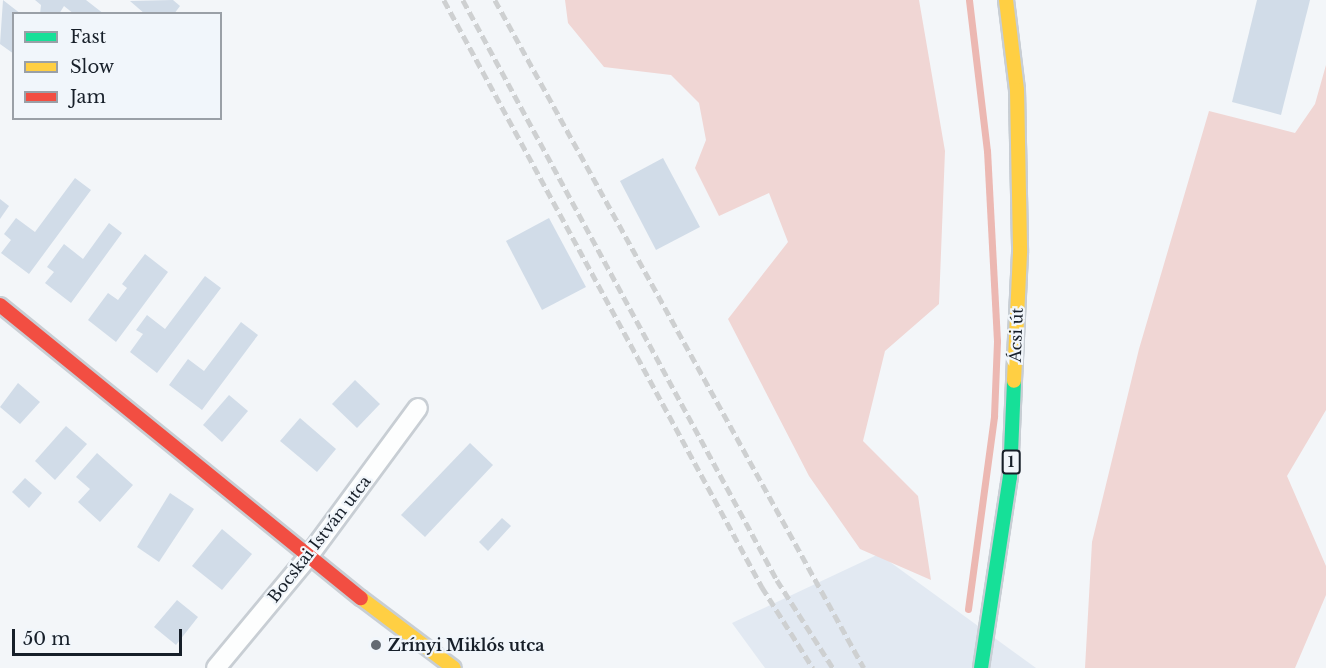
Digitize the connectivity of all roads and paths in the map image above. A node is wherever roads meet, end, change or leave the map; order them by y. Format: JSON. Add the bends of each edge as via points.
{"nodes":[{"id":1,"x":1006,"y":0,"type":"edge"},
{"id":2,"x":0,"y":305,"type":"edge"},
{"id":3,"x":418,"y":408,"type":"dead end"},
{"id":4,"x":308,"y":557,"type":"junction"},
{"id":5,"x":216,"y":668,"type":"edge"},
{"id":6,"x":454,"y":668,"type":"edge"},
{"id":7,"x":981,"y":668,"type":"edge"}],
"edges":[{"from":1,"to":7,"type":"main road","name":"Ácsi út","number":"1","via":[[1017,90],[1020,253],[1010,477]]},
{"from":2,"to":4,"type":"main road"},
{"from":3,"to":4,"type":"street","name":"Bocskai István utca"},
{"from":4,"to":5,"type":"street","name":"Bocskai István utca"},
{"from":4,"to":6,"type":"main road"}]}
